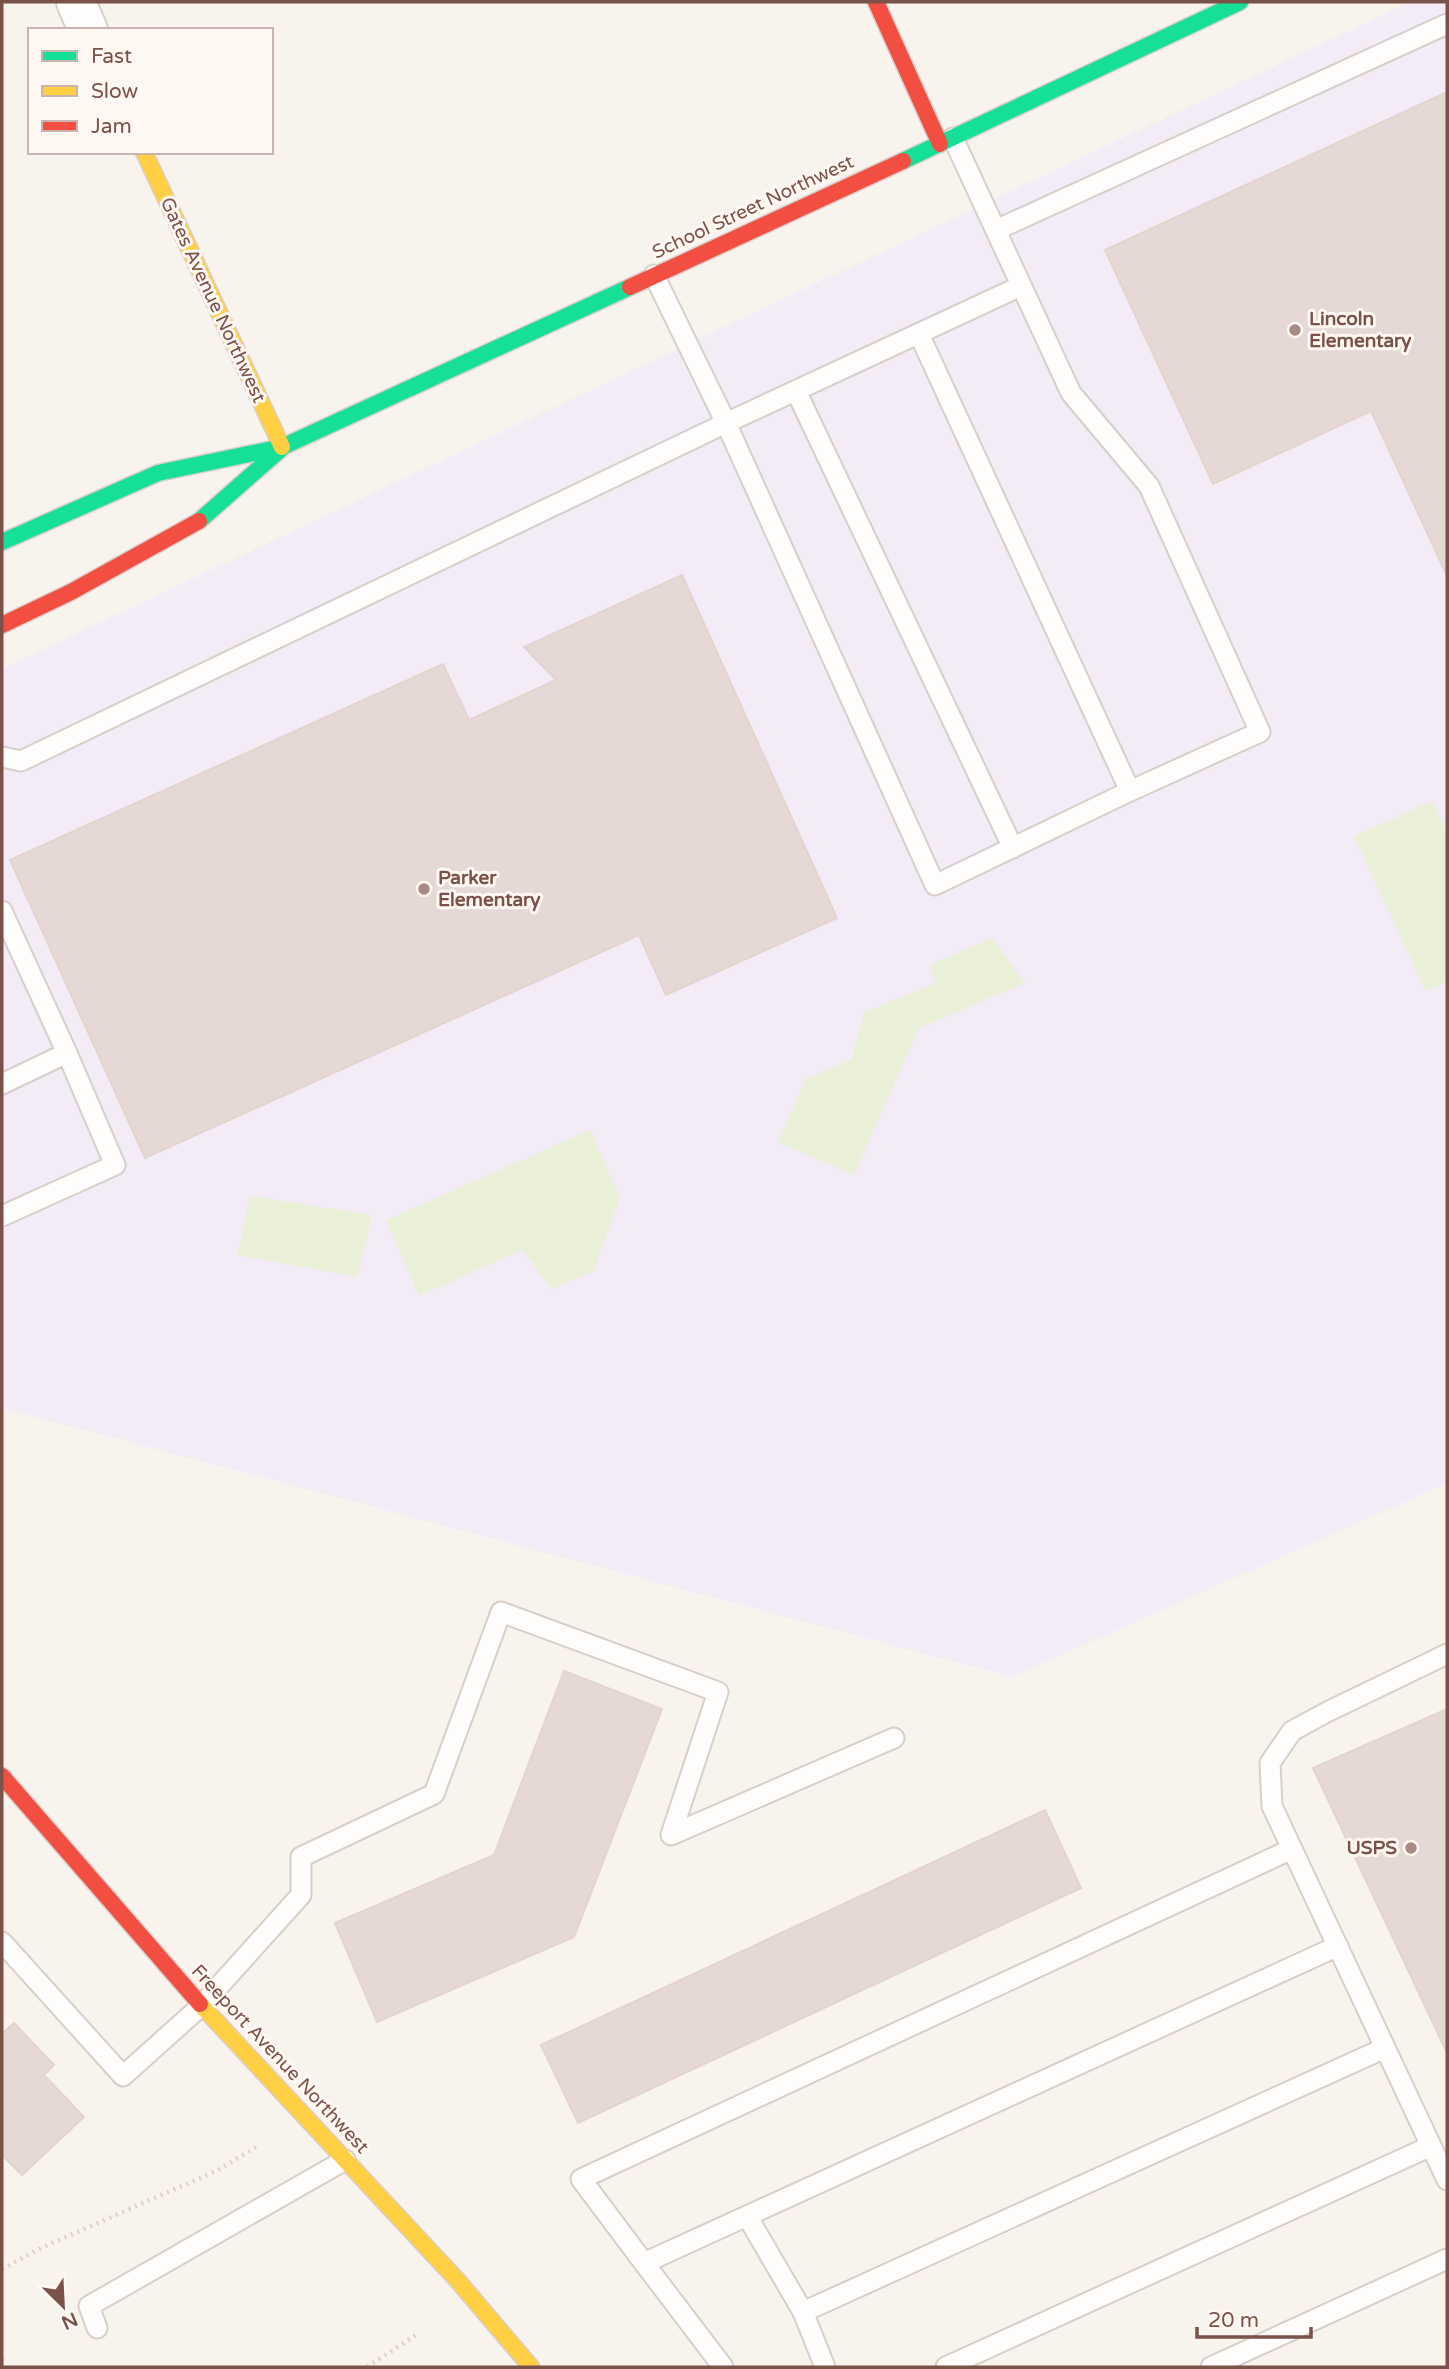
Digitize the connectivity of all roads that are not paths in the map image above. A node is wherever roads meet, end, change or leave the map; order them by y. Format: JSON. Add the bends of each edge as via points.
{"nodes":[{"id":1,"x":76,"y":2,"type":"edge"},
{"id":2,"x":876,"y":2,"type":"edge"},
{"id":3,"x":1240,"y":2,"type":"edge"},
{"id":4,"x":1447,"y":24,"type":"edge"},
{"id":5,"x":87,"y":28,"type":"edge"},
{"id":6,"x":947,"y":141,"type":"junction"},
{"id":7,"x":145,"y":154,"type":"edge"},
{"id":8,"x":996,"y":230,"type":"junction"},
{"id":9,"x":654,"y":275,"type":"junction"},
{"id":10,"x":1021,"y":286,"type":"junction"},
{"id":11,"x":919,"y":334,"type":"junction"},
{"id":12,"x":796,"y":391,"type":"junction"},
{"id":13,"x":726,"y":424,"type":"junction"},
{"id":14,"x":282,"y":447,"type":"junction"},
{"id":15,"x":2,"y":542,"type":"edge"},
{"id":16,"x":2,"y":625,"type":"edge"},
{"id":17,"x":2,"y":757,"type":"edge"},
{"id":18,"x":1130,"y":791,"type":"junction"},
{"id":19,"x":1013,"y":848,"type":"junction"},
{"id":20,"x":2,"y":911,"type":"edge"},
{"id":21,"x":10,"y":951,"type":"edge"},
{"id":22,"x":67,"y":1053,"type":"junction"},
{"id":23,"x":2,"y":1084,"type":"edge"},
{"id":24,"x":2,"y":1216,"type":"edge"},
{"id":25,"x":1447,"y":1654,"type":"edge"},
{"id":26,"x":894,"y":1738,"type":"dead end"},
{"id":27,"x":2,"y":1776,"type":"edge"},
{"id":28,"x":1292,"y":1849,"type":"junction"},
{"id":29,"x":2,"y":1942,"type":"edge"},
{"id":30,"x":1338,"y":1947,"type":"junction"},
{"id":31,"x":201,"y":2006,"type":"junction"},
{"id":32,"x":1385,"y":2048,"type":"junction"},
{"id":33,"x":1431,"y":2146,"type":"junction"},
{"id":34,"x":345,"y":2160,"type":"junction"},
{"id":35,"x":1447,"y":2180,"type":"edge"},
{"id":36,"x":747,"y":2216,"type":"junction"},
{"id":37,"x":1447,"y":2259,"type":"edge"},
{"id":38,"x":644,"y":2263,"type":"junction"},
{"id":39,"x":803,"y":2312,"type":"junction"},
{"id":40,"x":97,"y":2328,"type":"dead end"},
{"id":41,"x":531,"y":2367,"type":"edge"},
{"id":42,"x":723,"y":2367,"type":"edge"},
{"id":43,"x":825,"y":2367,"type":"edge"},
{"id":44,"x":946,"y":2367,"type":"edge"},
{"id":45,"x":1211,"y":2367,"type":"edge"}],
"edges":[{"from":1,"to":5,"type":"street"},
{"from":2,"to":6,"type":"street"},
{"from":3,"to":6,"type":"street","name":"School Street Northwest"},
{"from":4,"to":8,"type":"lane"},
{"from":6,"to":8,"type":"lane"},
{"from":6,"to":9,"type":"street","name":"School Street Northwest"},
{"from":7,"to":14,"type":"street","name":"Gates Avenue Northwest"},
{"from":8,"to":10,"type":"lane"},
{"from":9,"to":13,"type":"lane"},
{"from":9,"to":14,"type":"street","name":"School Street Northwest"},
{"from":10,"to":11,"type":"lane"},
{"from":10,"to":18,"type":"lane","via":[[1071,393],[1149,486],[1260,732]]},
{"from":11,"to":12,"type":"lane"},
{"from":11,"to":18,"type":"lane"},
{"from":12,"to":13,"type":"lane"},
{"from":12,"to":19,"type":"lane"},
{"from":13,"to":17,"type":"lane","via":[[21,761]]},
{"from":13,"to":19,"type":"lane","via":[[935,885]]},
{"from":14,"to":15,"type":"street","name":"School Street Northwest","via":[[158,473]]},
{"from":14,"to":16,"type":"street","name":"School Street Northwest","via":[[199,521],[71,593]]},
{"from":18,"to":19,"type":"lane"},
{"from":20,"to":21,"type":"lane"},
{"from":21,"to":22,"type":"lane"},
{"from":22,"to":23,"type":"lane"},
{"from":22,"to":24,"type":"lane","via":[[115,1165]]},
{"from":25,"to":28,"type":"lane","via":[[1292,1731],[1270,1763],[1272,1807]]},
{"from":26,"to":31,"type":"lane","via":[[671,1835],[718,1692],[501,1612],[434,1794],[301,1857],[301,1895]]},
{"from":27,"to":31,"type":"street","name":"Freeport Avenue Northwest"},
{"from":28,"to":30,"type":"lane"},
{"from":28,"to":38,"type":"lane","via":[[581,2179]]},
{"from":29,"to":31,"type":"lane","via":[[123,2076]]},
{"from":30,"to":32,"type":"lane"},
{"from":30,"to":36,"type":"lane"},
{"from":31,"to":34,"type":"street","name":"Freeport Avenue Northwest"},
{"from":32,"to":33,"type":"lane"},
{"from":32,"to":39,"type":"lane"},
{"from":33,"to":35,"type":"lane"},
{"from":33,"to":44,"type":"lane"},
{"from":34,"to":40,"type":"lane","via":[[89,2306]]},
{"from":34,"to":41,"type":"street","name":"Freeport Avenue Northwest"},
{"from":36,"to":38,"type":"lane"},
{"from":36,"to":39,"type":"lane"},
{"from":37,"to":45,"type":"lane"},
{"from":38,"to":42,"type":"lane"},
{"from":39,"to":43,"type":"lane"}]}
